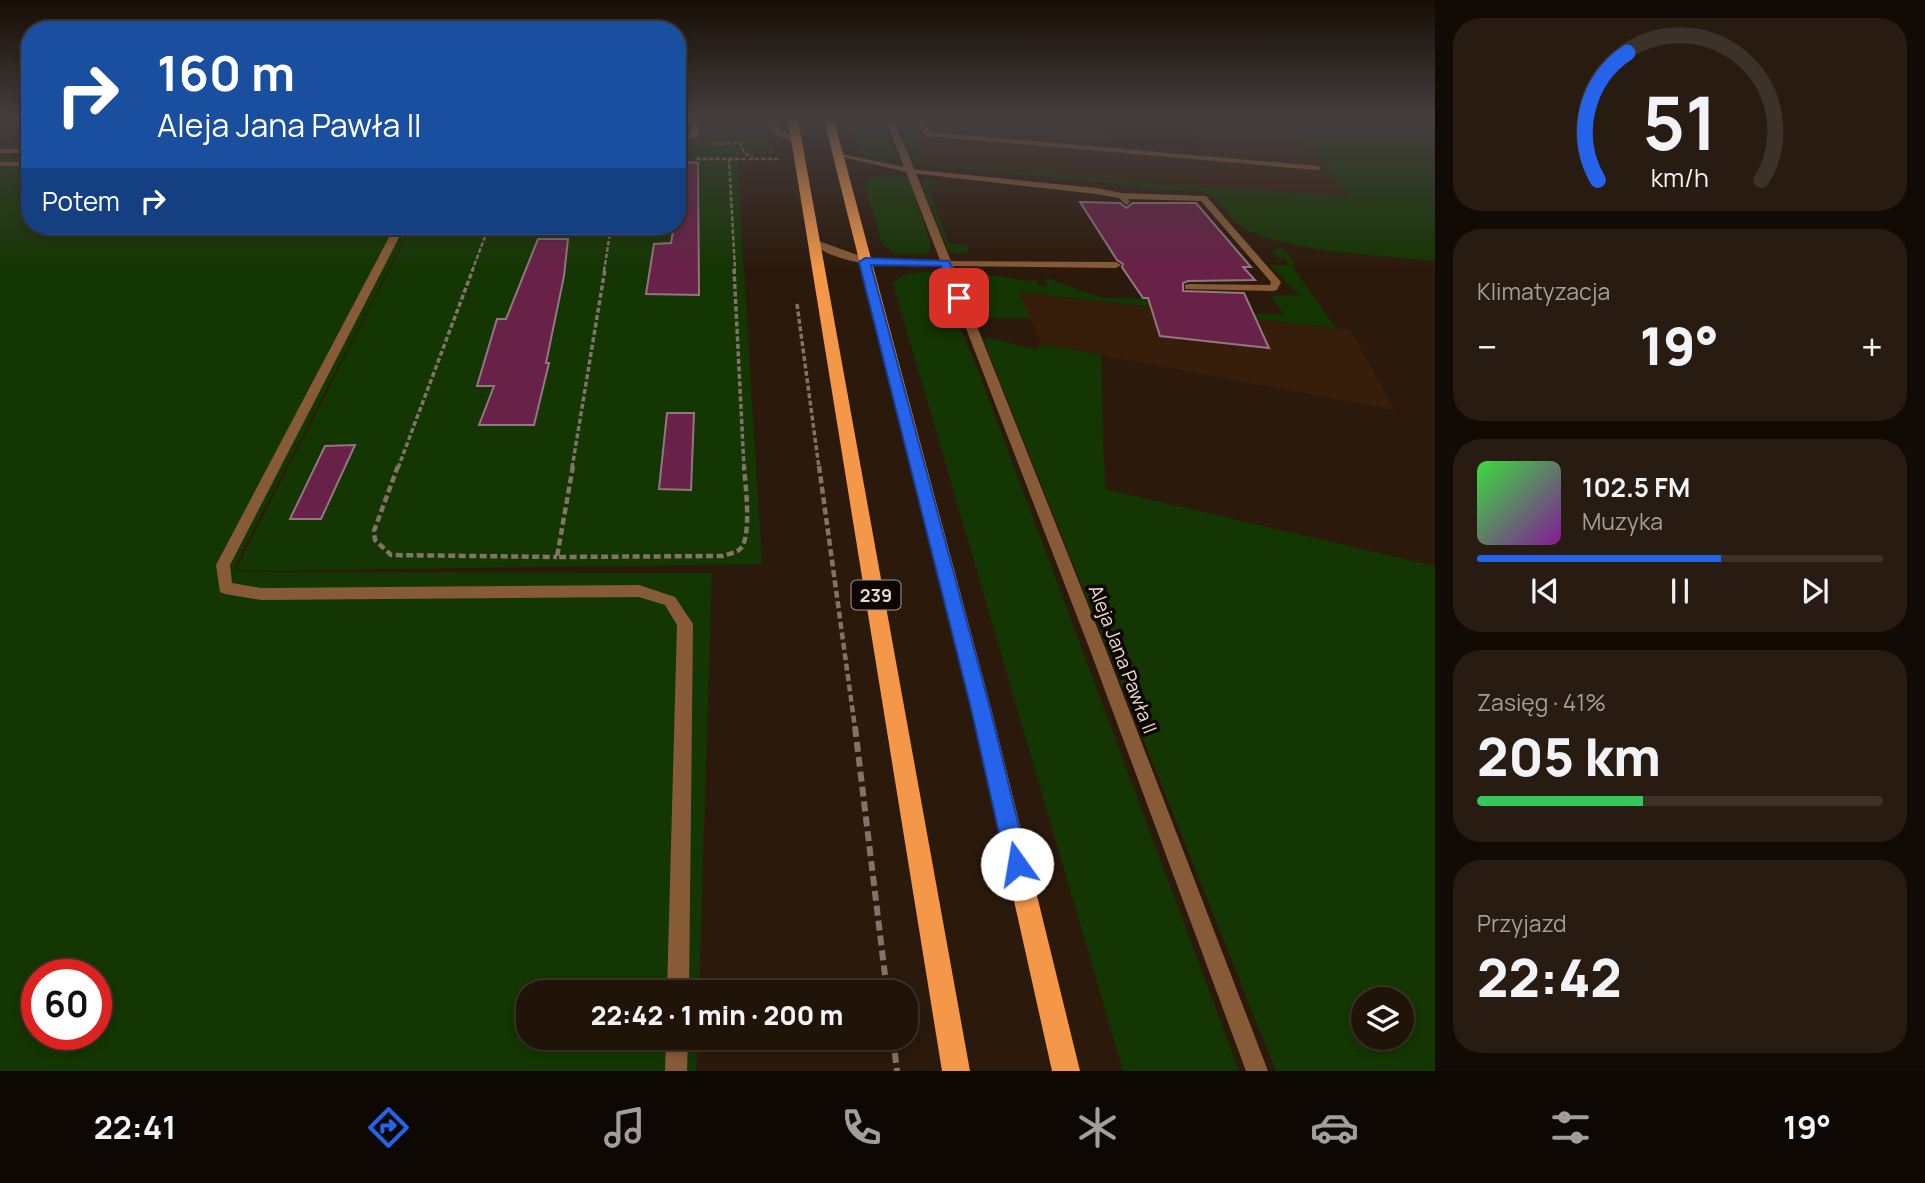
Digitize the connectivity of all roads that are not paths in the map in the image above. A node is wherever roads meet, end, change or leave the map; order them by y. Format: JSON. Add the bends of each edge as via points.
{"nodes":[{"id":1,"x":803,"y":170,"type":"edge"},
{"id":2,"x":842,"y":170,"type":"edge"},
{"id":3,"x":906,"y":170,"type":"edge"},
{"id":4,"x":911,"y":171,"type":"junction"},
{"id":5,"x":395,"y":235,"type":"edge"},
{"id":6,"x":816,"y":243,"type":"junction"},
{"id":7,"x":865,"y":262,"type":"junction"},
{"id":8,"x":945,"y":263,"type":"junction"},
{"id":9,"x":1116,"y":265,"type":"dead end"},
{"id":10,"x":1189,"y":287,"type":"dead end"},
{"id":11,"x":678,"y":980,"type":"edge"},
{"id":12,"x":677,"y":1050,"type":"edge"},
{"id":13,"x":676,"y":1071,"type":"edge"},
{"id":14,"x":956,"y":1071,"type":"edge"},
{"id":15,"x":1066,"y":1071,"type":"edge"},
{"id":16,"x":1257,"y":1071,"type":"edge"}],
"edges":[{"from":1,"to":6,"type":"main road","number":"239"},
{"from":2,"to":7,"type":"main road"},
{"from":3,"to":4,"type":"street"},
{"from":4,"to":8,"type":"street","name":"Aleja Jana Pawła II"},
{"from":4,"to":10,"type":"street","via":[[1124,199],[1203,198],[1276,282],[1273,288]]},
{"from":5,"to":11,"type":"street","via":[[223,565],[225,588],[261,594],[639,591],[670,600],[685,624]]},
{"from":6,"to":7,"type":"street"},
{"from":6,"to":14,"type":"main road","number":"239"},
{"from":7,"to":8,"type":"street"},
{"from":7,"to":15,"type":"main road","via":[[981,708]]},
{"from":8,"to":9,"type":"street"},
{"from":8,"to":16,"type":"street","name":"Aleja Jana Pawła II"},
{"from":12,"to":13,"type":"street"}]}
